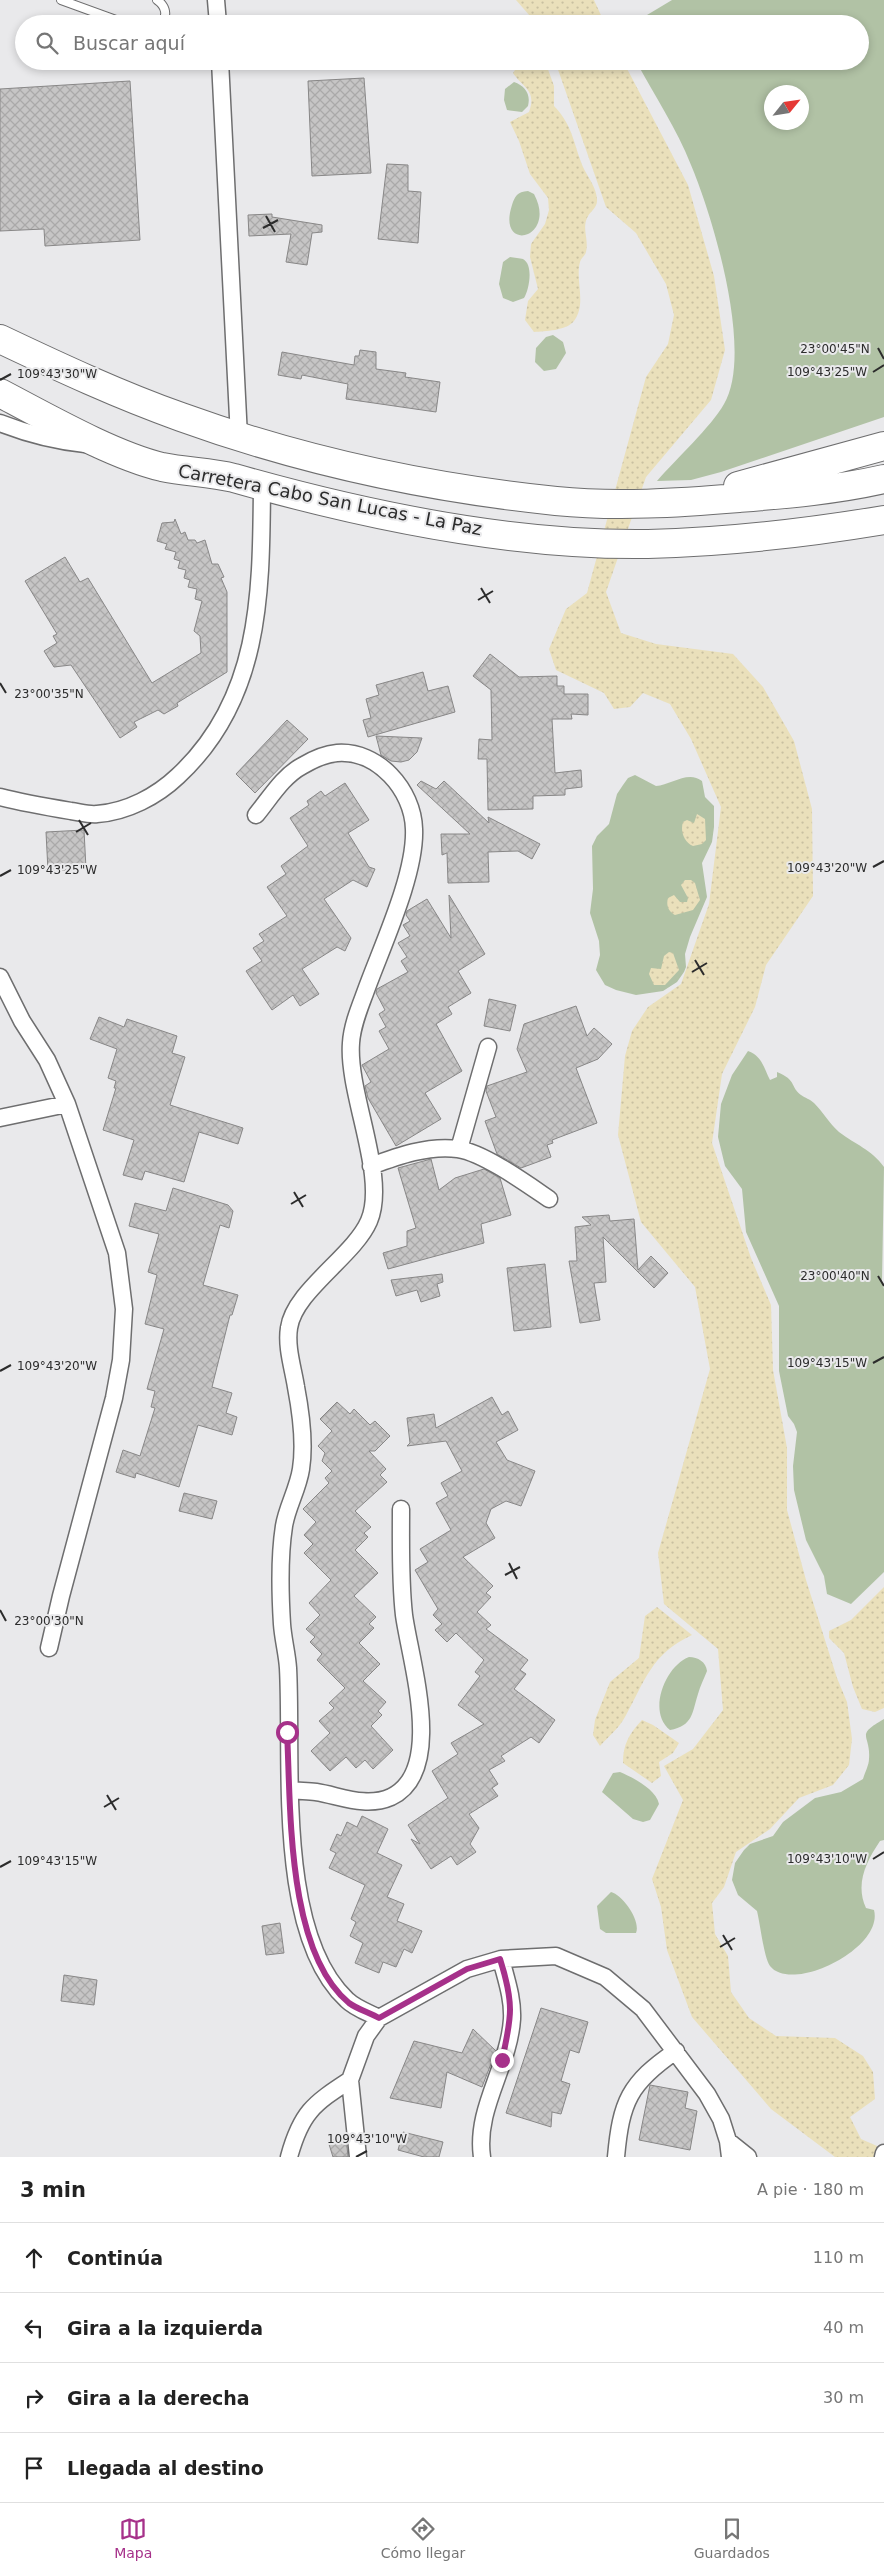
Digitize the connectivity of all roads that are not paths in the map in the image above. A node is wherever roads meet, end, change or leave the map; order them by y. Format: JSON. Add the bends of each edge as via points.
{"nodes":[{"id":1,"x":61,"y":0,"type":"edge"},
{"id":2,"x":158,"y":0,"type":"edge"},
{"id":3,"x":216,"y":0,"type":"edge"},
{"id":4,"x":102,"y":15,"type":"edge"},
{"id":5,"x":166,"y":15,"type":"edge"},
{"id":6,"x":217,"y":15,"type":"edge"},
{"id":7,"x":220,"y":70,"type":"edge"},
{"id":8,"x":0,"y":338,"type":"edge"},
{"id":9,"x":0,"y":393,"type":"edge"},
{"id":10,"x":0,"y":423,"type":"edge"},
{"id":11,"x":239,"y":437,"type":"junction"},
{"id":12,"x":884,"y":446,"type":"edge"},
{"id":13,"x":110,"y":447,"type":"junction"},
{"id":14,"x":884,"y":479,"type":"edge"},
{"id":15,"x":262,"y":486,"type":"junction"},
{"id":16,"x":688,"y":502,"type":"junction"},
{"id":17,"x":884,"y":520,"type":"edge"},
{"id":18,"x":884,"y":532,"type":"edge"},
{"id":19,"x":790,"y":535,"type":"junction"},
{"id":20,"x":0,"y":797,"type":"edge"},
{"id":21,"x":256,"y":815,"type":"dead end"},
{"id":22,"x":0,"y":977,"type":"edge"},
{"id":23,"x":488,"y":1047,"type":"dead end"},
{"id":24,"x":68,"y":1104,"type":"junction"},
{"id":25,"x":0,"y":1118,"type":"edge"},
{"id":26,"x":459,"y":1149,"type":"junction"},
{"id":27,"x":371,"y":1166,"type":"junction"},
{"id":28,"x":549,"y":1199,"type":"dead end"},
{"id":29,"x":401,"y":1509,"type":"dead end"},
{"id":30,"x":50,"y":1648,"type":"dead end"},
{"id":31,"x":290,"y":1790,"type":"junction"},
{"id":32,"x":500,"y":1959,"type":"junction"},
{"id":33,"x":379,"y":2018,"type":"junction"},
{"id":34,"x":676,"y":2051,"type":"junction"},
{"id":35,"x":350,"y":2080,"type":"junction"},
{"id":36,"x":729,"y":2149,"type":"edge"},
{"id":37,"x":884,"y":2153,"type":"edge"},
{"id":38,"x":289,"y":2157,"type":"edge"},
{"id":39,"x":358,"y":2157,"type":"edge"},
{"id":40,"x":482,"y":2157,"type":"edge"},
{"id":41,"x":616,"y":2157,"type":"edge"},
{"id":42,"x":748,"y":2157,"type":"edge"},
{"id":43,"x":883,"y":2157,"type":"edge"}],
"edges":[{"from":1,"to":4,"type":"lane"},
{"from":2,"to":5,"type":"lane"},
{"from":3,"to":6,"type":"street"},
{"from":7,"to":11,"type":"street"},
{"from":8,"to":11,"type":"highway","name":"Carretera Cabo San Lucas - La Paz","via":[[170,413]]},
{"from":9,"to":13,"type":"highway","name":"Carretera Cabo San Lucas - La Paz"},
{"from":10,"to":13,"type":"street","via":[[59,442]]},
{"from":11,"to":16,"type":"highway","name":"Carretera Cabo San Lucas - La Paz","via":[[358,468],[556,501]]},
{"from":12,"to":16,"type":"highway","via":[[787,471]]},
{"from":13,"to":15,"type":"highway","name":"Carretera Cabo San Lucas - La Paz","via":[[162,467],[217,474]]},
{"from":14,"to":16,"type":"highway","name":"Carretera Cabo San Lucas - La Paz","via":[[814,491]]},
{"from":15,"to":19,"type":"highway","name":"Carretera Cabo San Lucas - La Paz","via":[[400,518],[560,540],[646,544]]},
{"from":15,"to":20,"type":"street","via":[[261,560],[252,644],[232,701],[196,759],[170,784],[135,805],[97,814]]},
{"from":17,"to":19,"type":"highway","name":"Carretera Cabo San Lucas - La Paz"},
{"from":18,"to":19,"type":"highway"},
{"from":21,"to":27,"type":"street","via":[[297,768],[315,758],[336,753],[356,755],[379,766],[398,781],[410,802],[414,828],[412,860],[357,1014],[351,1044],[352,1072]]},
{"from":22,"to":24,"type":"street"},
{"from":23,"to":26,"type":"street"},
{"from":24,"to":25,"type":"street"},
{"from":24,"to":30,"type":"street","via":[[117,1253],[124,1309],[121,1360],[114,1398]]},
{"from":26,"to":27,"type":"street","via":[[426,1150]]},
{"from":26,"to":28,"type":"street","via":[[515,1175]]},
{"from":27,"to":31,"type":"street","via":[[374,1198],[369,1222],[302,1300],[289,1325],[289,1347],[300,1406],[301,1470],[284,1523],[281,1552],[282,1627],[288,1666]]},
{"from":29,"to":31,"type":"street","via":[[404,1616],[420,1714],[421,1740],[412,1775],[391,1797],[372,1802]]},
{"from":31,"to":33,"type":"street","via":[[290,1830],[296,1881],[310,1938],[327,1978],[349,2003]]},
{"from":32,"to":33,"type":"street","via":[[467,1969]]},
{"from":32,"to":34,"type":"street","via":[[556,1956],[606,1977],[643,2009]]},
{"from":32,"to":40,"type":"street","via":[[510,1989],[512,2020],[481,2126]]},
{"from":33,"to":35,"type":"street","via":[[366,2036]]},
{"from":34,"to":36,"type":"street","via":[[707,2094],[721,2120]]},
{"from":34,"to":41,"type":"street","via":[[649,2069],[628,2097],[619,2127]]},
{"from":35,"to":38,"type":"street","via":[[310,2110],[299,2126]]},
{"from":35,"to":39,"type":"street"},
{"from":36,"to":42,"type":"street"},
{"from":37,"to":43,"type":"street"}]}
